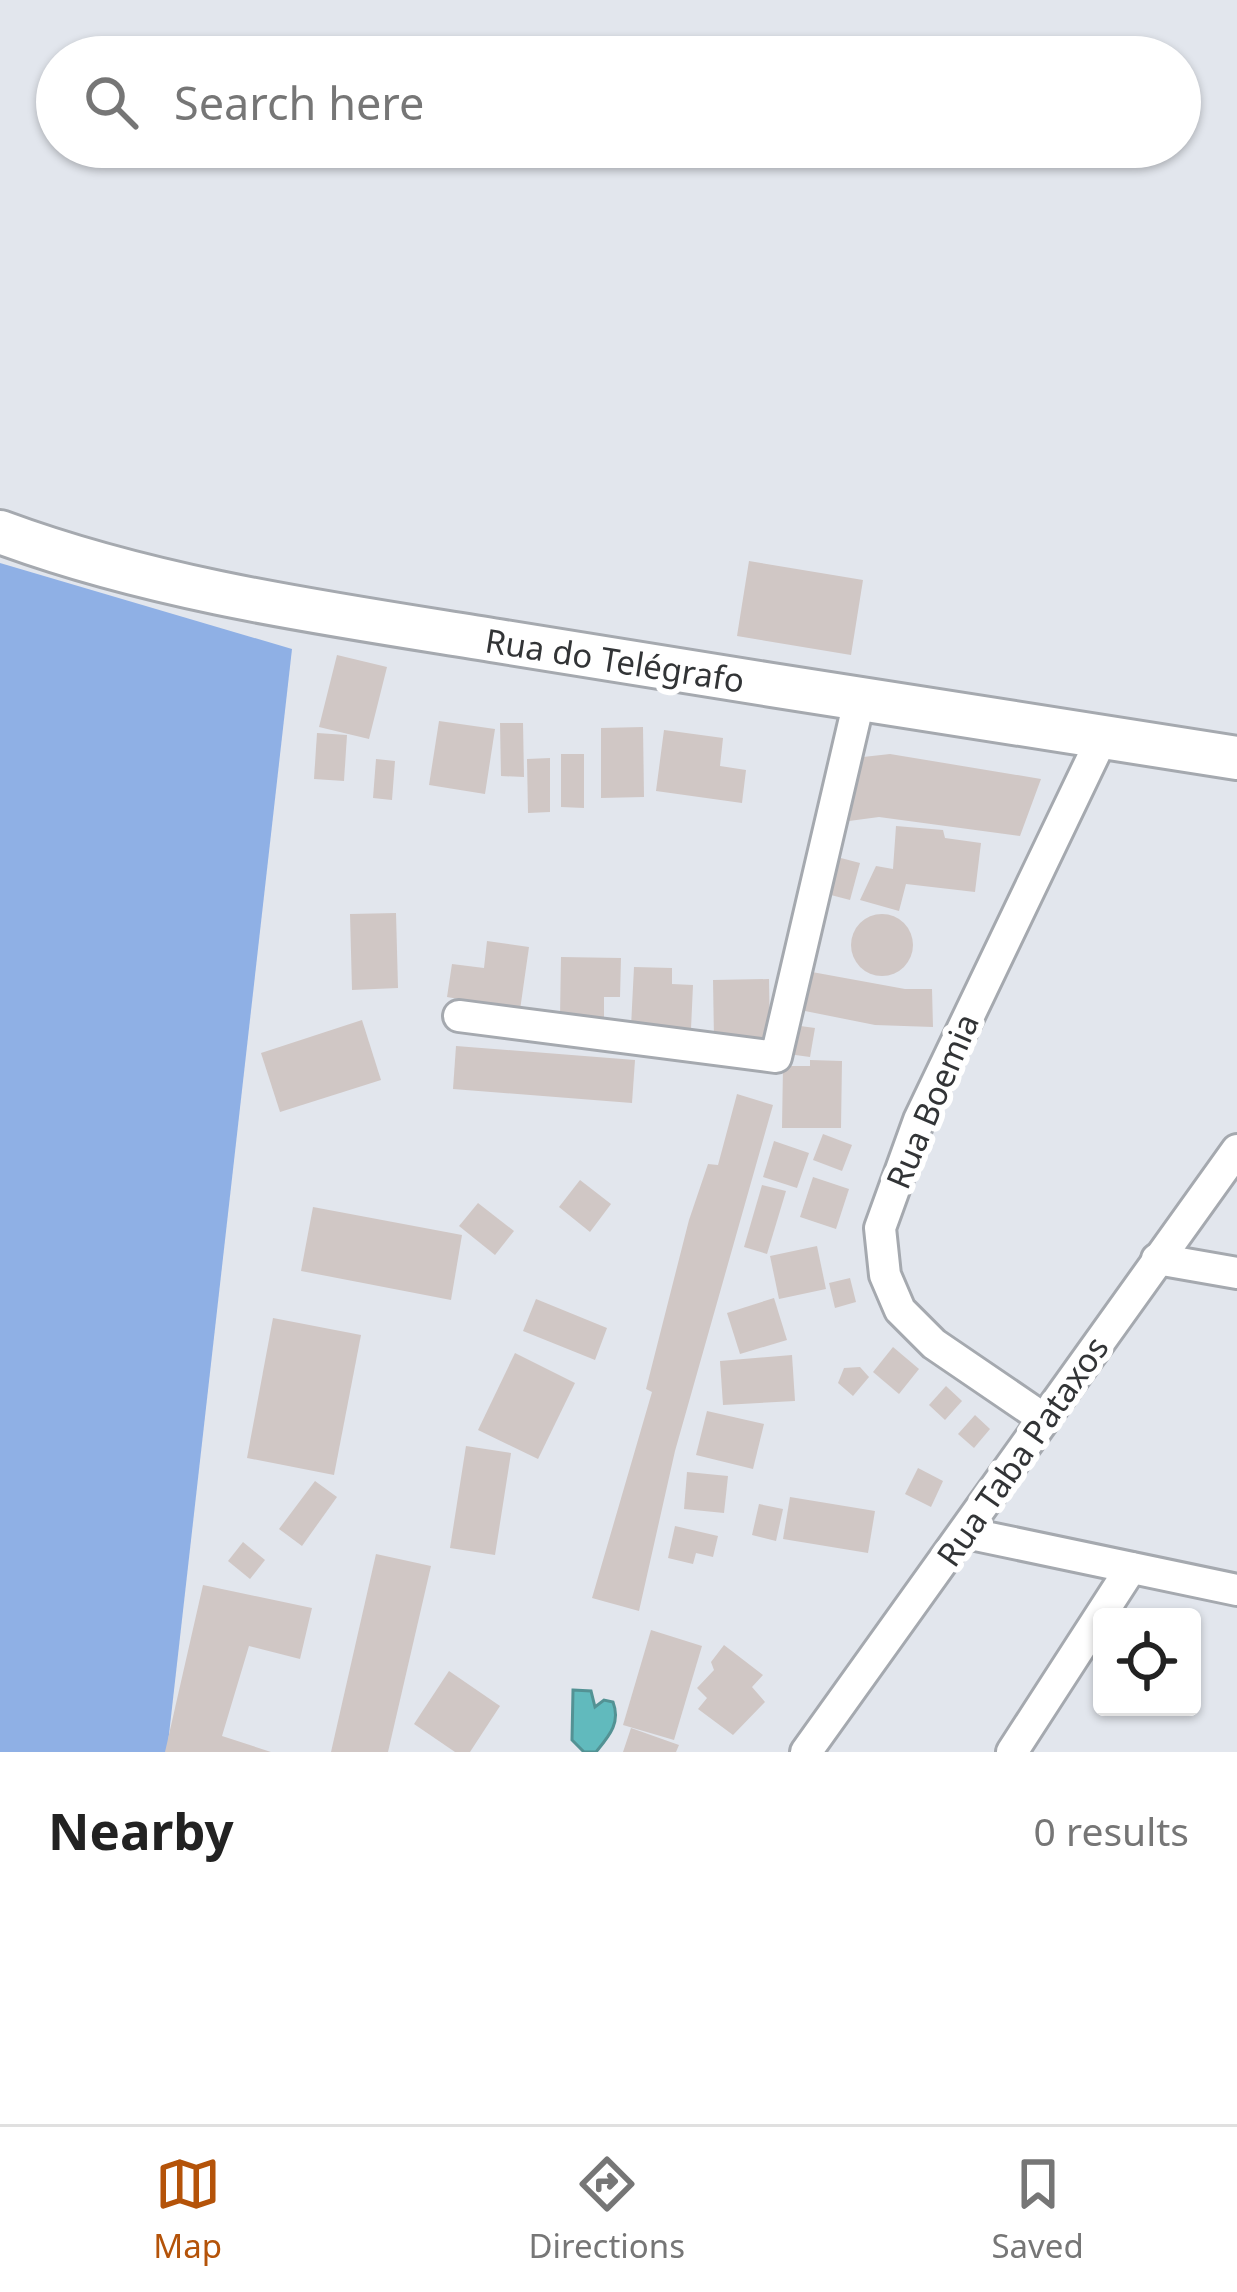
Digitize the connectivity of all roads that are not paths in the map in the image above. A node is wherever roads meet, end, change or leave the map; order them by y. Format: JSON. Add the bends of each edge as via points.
{"nodes":[{"id":1,"x":0,"y":532,"type":"edge"},
{"id":2,"x":859,"y":700,"type":"junction"},
{"id":3,"x":1103,"y":736,"type":"junction"},
{"id":4,"x":1237,"y":758,"type":"edge"},
{"id":5,"x":459,"y":1016,"type":"dead end"},
{"id":6,"x":1237,"y":1150,"type":"edge"},
{"id":7,"x":1157,"y":1259,"type":"junction"},
{"id":8,"x":1237,"y":1274,"type":"edge"},
{"id":9,"x":1044,"y":1419,"type":"junction"},
{"id":10,"x":966,"y":1532,"type":"junction"},
{"id":11,"x":1131,"y":1568,"type":"junction"},
{"id":12,"x":1237,"y":1590,"type":"edge"},
{"id":13,"x":806,"y":1752,"type":"edge"},
{"id":14,"x":1012,"y":1752,"type":"edge"}],
"edges":[{"from":1,"to":2,"type":"street","name":"Rua do Telégrafo","via":[[128,572],[341,615]]},
{"from":2,"to":3,"type":"street","name":"Rua do Telégrafo"},
{"from":2,"to":5,"type":"street","via":[[776,1057]]},
{"from":3,"to":4,"type":"street","name":"Rua do Telégrafo"},
{"from":3,"to":9,"type":"street","name":"Rua Boemia","via":[[919,1120],[880,1228],[885,1275],[900,1310],[934,1344]]},
{"from":6,"to":7,"type":"street","name":"Rua Taba Pataxos"},
{"from":7,"to":8,"type":"street"},
{"from":7,"to":9,"type":"street","name":"Rua Taba Pataxos"},
{"from":9,"to":10,"type":"street","name":"Rua Taba Pataxos"},
{"from":10,"to":11,"type":"street"},
{"from":10,"to":13,"type":"street","name":"Rua Taba Pataxos"},
{"from":11,"to":12,"type":"street"},
{"from":11,"to":14,"type":"street"}]}
